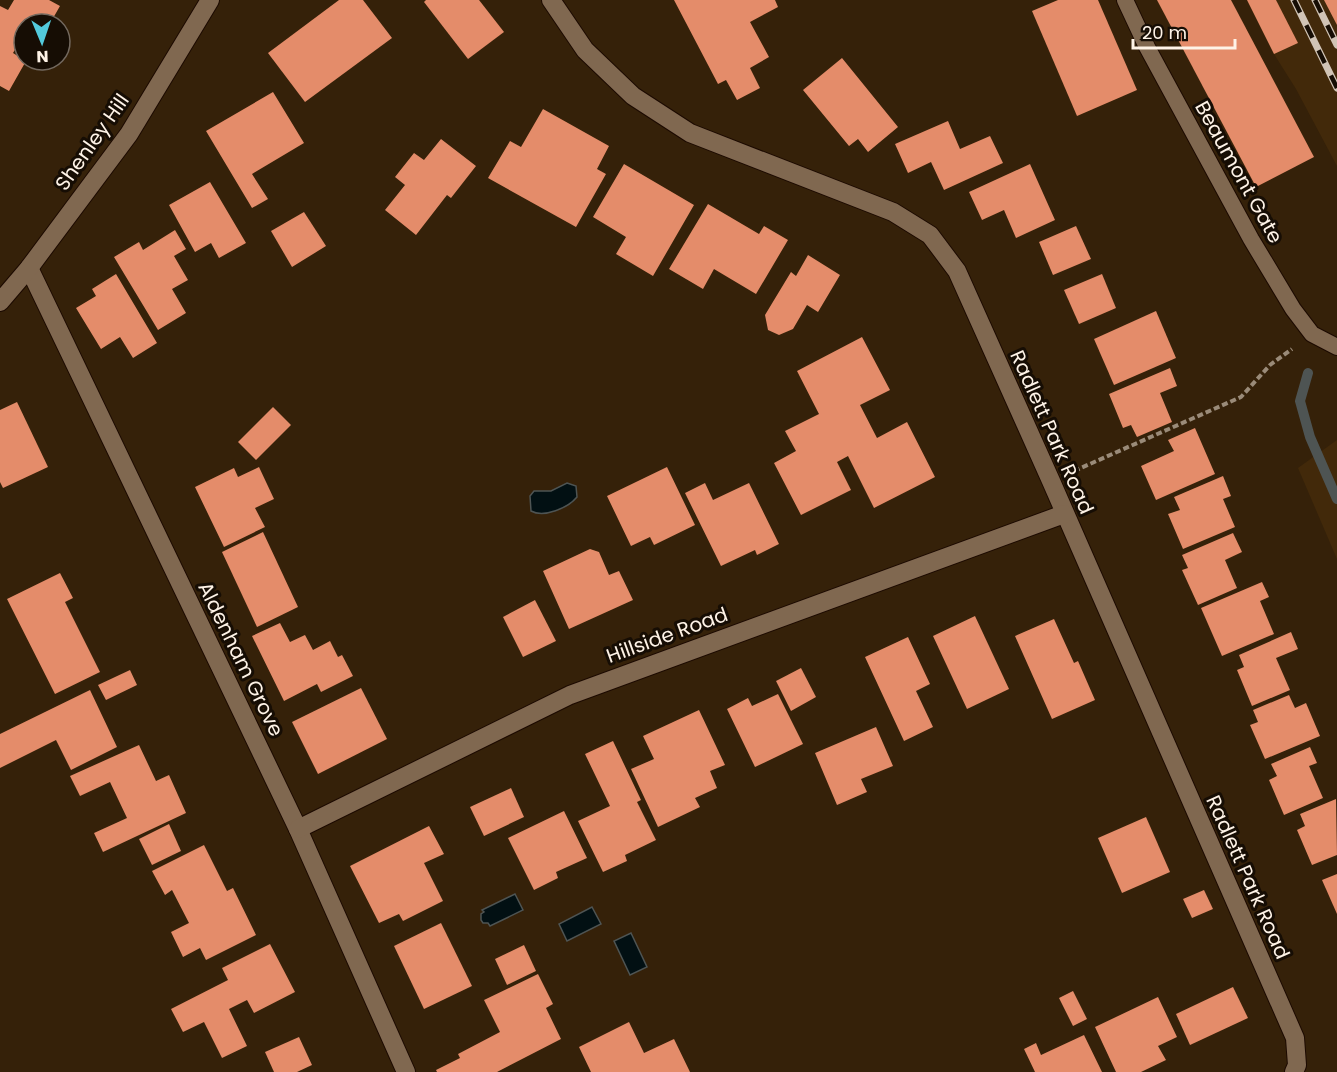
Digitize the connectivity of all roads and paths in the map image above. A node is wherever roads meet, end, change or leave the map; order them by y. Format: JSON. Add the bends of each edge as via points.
{"nodes":[{"id":1,"x":210,"y":0,"type":"edge"},
{"id":2,"x":551,"y":0,"type":"edge"},
{"id":3,"x":1125,"y":0,"type":"edge"},
{"id":4,"x":29,"y":268,"type":"junction"},
{"id":5,"x":0,"y":302,"type":"edge"},
{"id":6,"x":1312,"y":334,"type":"junction"},
{"id":7,"x":1337,"y":347,"type":"edge"},
{"id":8,"x":1051,"y":481,"type":"junction"},
{"id":9,"x":1064,"y":514,"type":"junction"},
{"id":10,"x":298,"y":828,"type":"junction"},
{"id":11,"x":406,"y":1072,"type":"edge"},
{"id":12,"x":1294,"y":1072,"type":"edge"}],
"edges":[{"from":1,"to":4,"type":"street","name":"Shenley Hill","via":[[129,134]]},
{"from":2,"to":8,"type":"street","name":"Radlett Park Road","via":[[585,50],[633,96],[690,133],[893,212],[930,235],[957,271]]},
{"from":3,"to":6,"type":"lane","name":"Beaumont Gate","via":[[1251,239]]},
{"from":4,"to":5,"type":"street","name":"Shenley Hill"},
{"from":4,"to":10,"type":"street","name":"Aldenham Grove"},
{"from":6,"to":7,"type":"lane","name":"Beaumont Gate"},
{"from":6,"to":8,"type":"path","via":[[1270,365],[1241,397]]},
{"from":8,"to":9,"type":"street","name":"Radlett Park Road"},
{"from":9,"to":10,"type":"street","name":"Hillside Road","via":[[570,694]]},
{"from":9,"to":12,"type":"street","name":"Radlett Park Road","via":[[1294,1038]]},
{"from":10,"to":11,"type":"street","name":"Aldenham Grove"}]}
